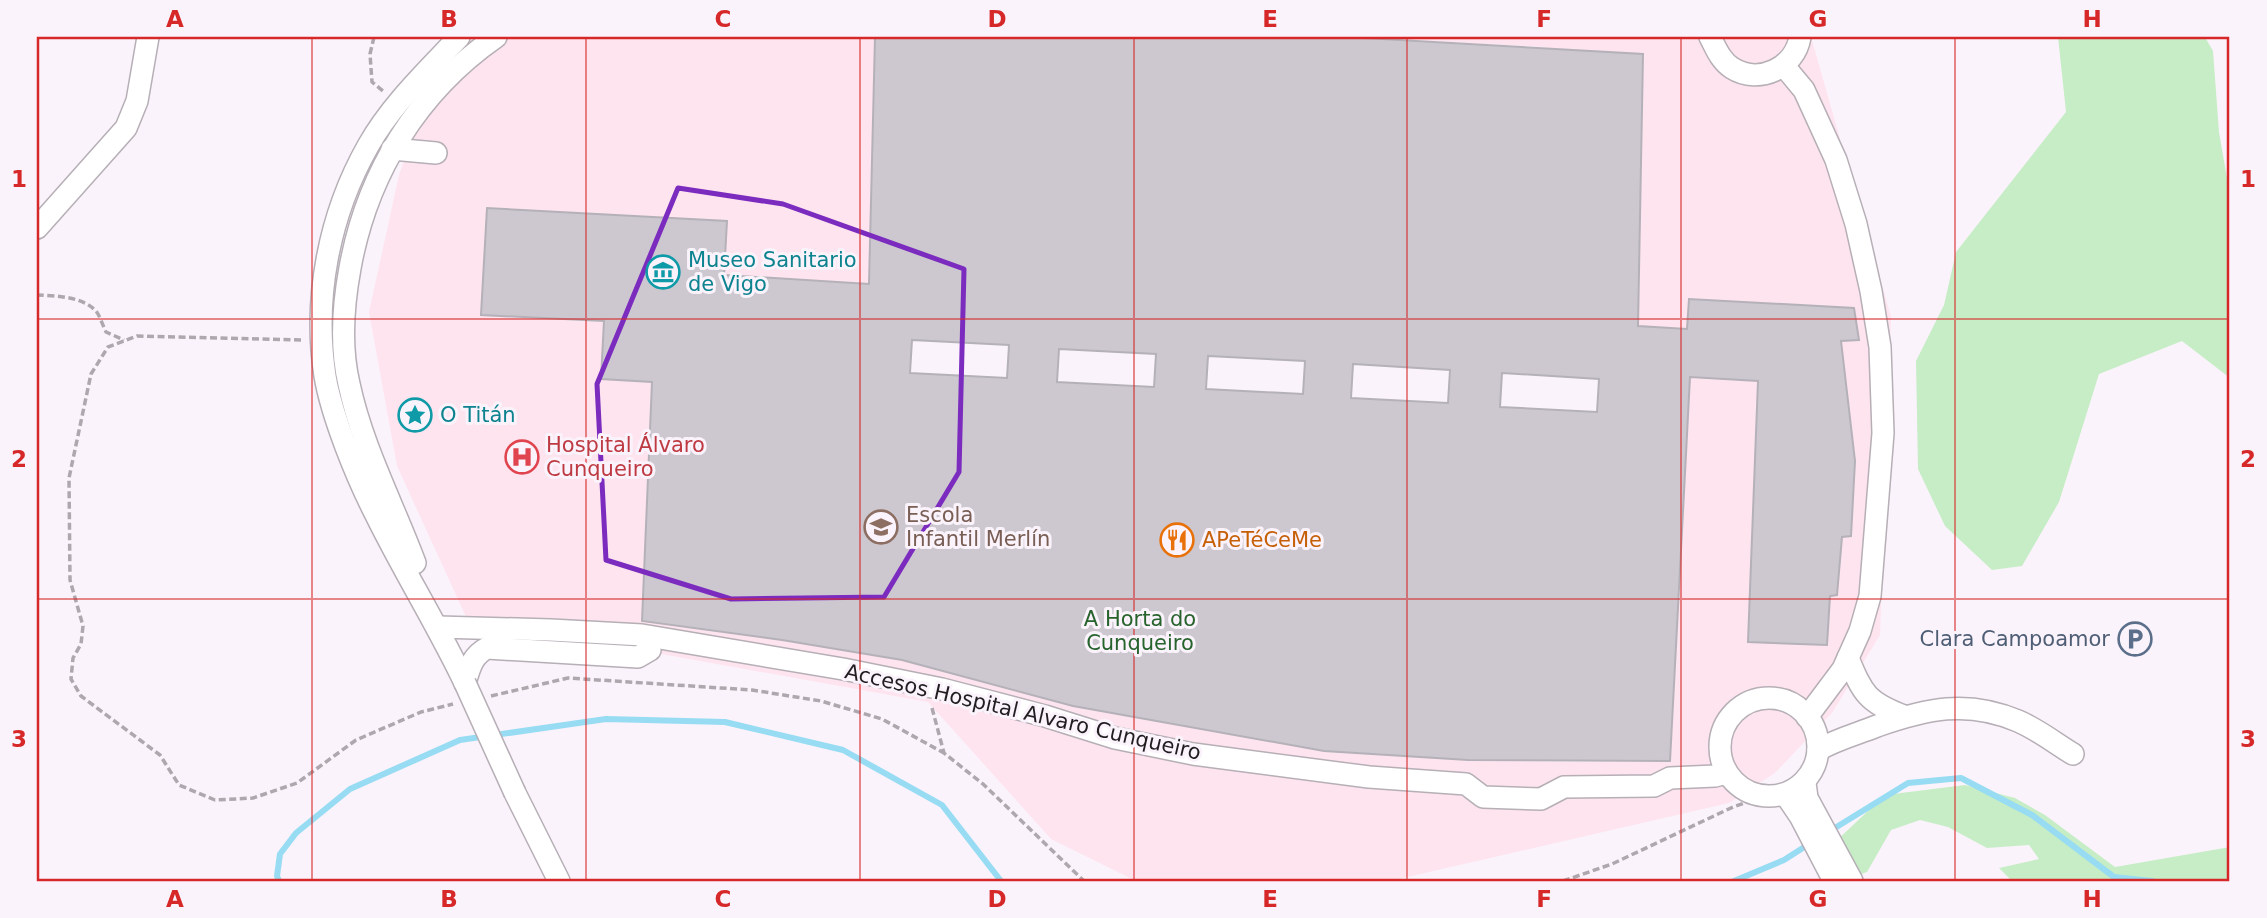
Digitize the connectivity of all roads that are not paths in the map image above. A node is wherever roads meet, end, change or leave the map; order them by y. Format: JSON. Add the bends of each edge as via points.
{"nodes":[{"id":1,"x":148,"y":37,"type":"edge"},
{"id":2,"x":459,"y":37,"type":"edge"},
{"id":3,"x":496,"y":37,"type":"edge"},
{"id":4,"x":1711,"y":37,"type":"edge"},
{"id":5,"x":1800,"y":37,"type":"edge"},
{"id":6,"x":1784,"y":66,"type":"junction"},
{"id":7,"x":392,"y":149,"type":"junction"},
{"id":8,"x":436,"y":153,"type":"dead end"},
{"id":9,"x":37,"y":228,"type":"edge"},
{"id":10,"x":438,"y":627,"type":"junction"},
{"id":11,"x":650,"y":650,"type":"dead end"},
{"id":12,"x":1848,"y":658,"type":"junction"},
{"id":13,"x":463,"y":693,"type":"junction"},
{"id":14,"x":1807,"y":716,"type":"junction"},
{"id":15,"x":1904,"y":716,"type":"junction"},
{"id":16,"x":1818,"y":750,"type":"junction"},
{"id":17,"x":2073,"y":754,"type":"dead end"},
{"id":18,"x":1726,"y":773,"type":"junction"},
{"id":19,"x":1792,"y":795,"type":"junction"},
{"id":20,"x":559,"y":881,"type":"edge"},
{"id":21,"x":1834,"y":881,"type":"edge"},
{"id":22,"x":1852,"y":881,"type":"edge"}],
"edges":[{"from":1,"to":9,"type":"street","via":[[137,101],[126,128]]},
{"from":2,"to":10,"type":"street","via":[[397,103],[368,145],[341,202],[322,289],[326,379],[346,446],[375,515]]},
{"from":3,"to":7,"type":"street","via":[[449,75]]},
{"from":4,"to":6,"type":"street","via":[[1721,59],[1744,74],[1758,75]]},
{"from":5,"to":6,"type":"street"},
{"from":6,"to":12,"type":"street","via":[[1804,90],[1836,160],[1856,224],[1880,347],[1883,433],[1870,596]]},
{"from":7,"to":8,"type":"street"},
{"from":7,"to":10,"type":"street","via":[[375,182],[354,244],[343,340],[348,384],[366,443]]},
{"from":10,"to":13,"type":"street"},
{"from":10,"to":18,"type":"street","name":"Accesos Hospital Alvaro Cunqueiro","via":[[642,635],[933,687],[1115,738],[1193,754],[1369,777],[1466,784],[1483,797],[1541,799],[1564,787],[1654,786],[1670,778]]},
{"from":11,"to":13,"type":"street","via":[[638,657],[487,648],[471,663]]},
{"from":12,"to":14,"type":"street"},
{"from":12,"to":15,"type":"street","via":[[1867,697]]},
{"from":13,"to":20,"type":"street","bridge":true},
{"from":14,"to":16,"type":"street","via":[[1818,737]]},
{"from":14,"to":18,"type":"street","via":[[1785,699],[1768,696],[1748,702],[1737,710],[1720,739]]},
{"from":15,"to":16,"type":"street"},
{"from":15,"to":17,"type":"street","via":[[1942,708],[1987,712],[2018,721]]},
{"from":16,"to":19,"type":"street","via":[[1814,768]]},
{"from":18,"to":19,"type":"street","via":[[1751,792]]},
{"from":19,"to":21,"type":"street"},
{"from":19,"to":22,"type":"street"}]}
